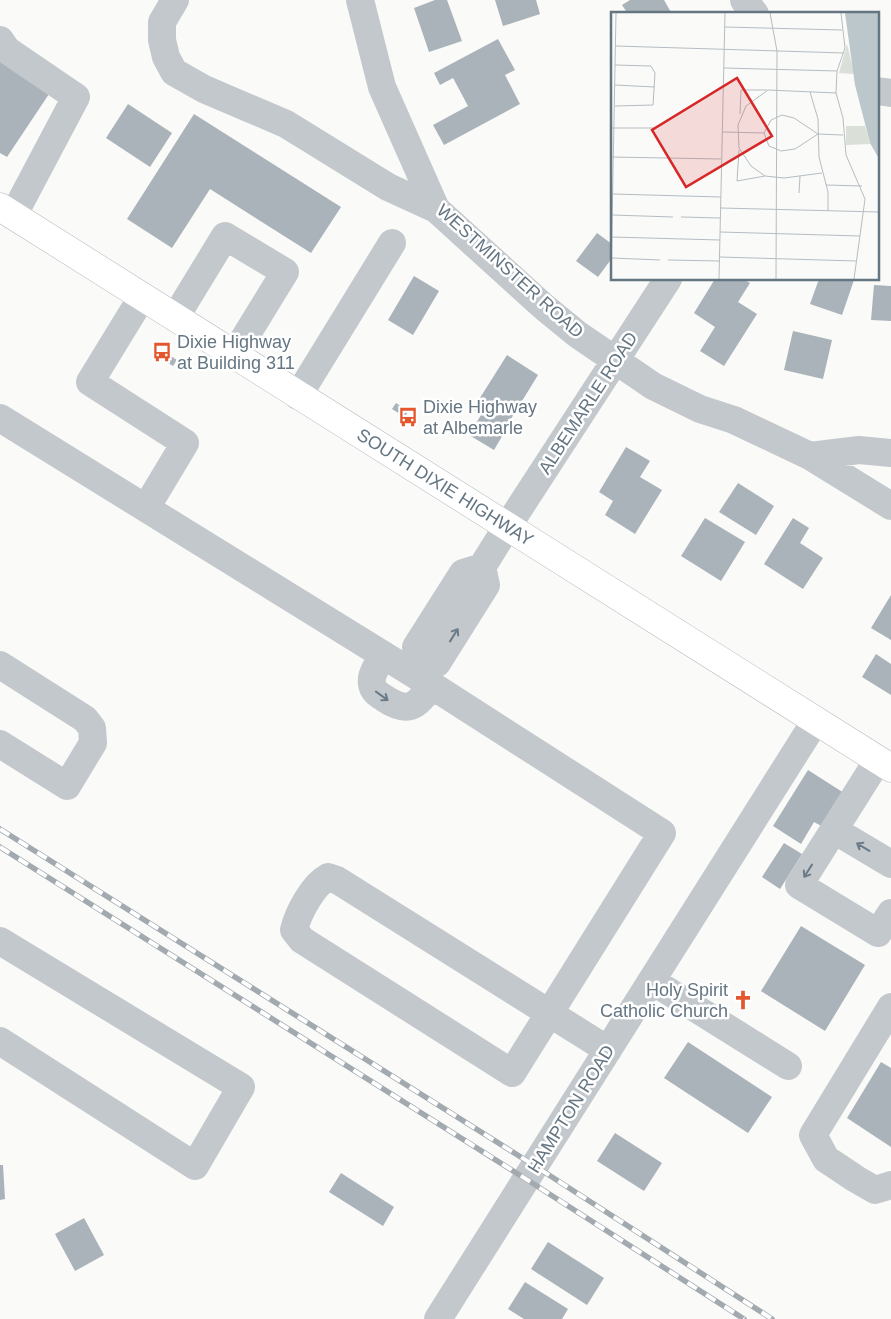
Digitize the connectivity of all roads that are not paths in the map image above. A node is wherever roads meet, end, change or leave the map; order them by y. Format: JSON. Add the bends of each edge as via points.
{"nodes":[{"id":1,"x":175,"y":0,"type":"edge"},
{"id":2,"x":360,"y":0,"type":"edge"},
{"id":3,"x":744,"y":0,"type":"edge"},
{"id":4,"x":753,"y":12,"type":"edge"},
{"id":5,"x":0,"y":40,"type":"edge"},
{"id":6,"x":878,"y":91,"type":"edge"},
{"id":7,"x":891,"y":94,"type":"edge"},
{"id":8,"x":436,"y":209,"type":"junction"},
{"id":9,"x":6,"y":212,"type":"edge"},
{"id":10,"x":392,"y":243,"type":"dead end"},
{"id":11,"x":667,"y":280,"type":"edge"},
{"id":12,"x":142,"y":297,"type":"junction"},
{"id":13,"x":175,"y":318,"type":"junction"},
{"id":14,"x":234,"y":355,"type":"junction"},
{"id":15,"x":616,"y":361,"type":"junction"},
{"id":16,"x":298,"y":396,"type":"junction"},
{"id":17,"x":0,"y":418,"type":"edge"},
{"id":18,"x":891,"y":453,"type":"edge"},
{"id":19,"x":810,"y":456,"type":"junction"},
{"id":20,"x":891,"y":506,"type":"edge"},
{"id":21,"x":146,"y":508,"type":"junction"},
{"id":22,"x":507,"y":527,"type":"junction"},
{"id":23,"x":384,"y":655,"type":"junction"},
{"id":24,"x":0,"y":665,"type":"edge"},
{"id":25,"x":422,"y":674,"type":"junction"},
{"id":26,"x":816,"y":720,"type":"junction"},
{"id":27,"x":0,"y":744,"type":"edge"},
{"id":28,"x":885,"y":764,"type":"edge"},
{"id":29,"x":834,"y":830,"type":"junction"},
{"id":30,"x":891,"y":864,"type":"edge"},
{"id":31,"x":891,"y":913,"type":"edge"},
{"id":32,"x":0,"y":941,"type":"edge"},
{"id":33,"x":652,"y":981,"type":"junction"},
{"id":34,"x":891,"y":1006,"type":"edge"},
{"id":35,"x":550,"y":1014,"type":"junction"},
{"id":36,"x":0,"y":1041,"type":"edge"},
{"id":37,"x":608,"y":1050,"type":"junction"},
{"id":38,"x":788,"y":1066,"type":"dead end"},
{"id":39,"x":891,"y":1185,"type":"edge"},
{"id":40,"x":438,"y":1319,"type":"edge"}],
"edges":[{"from":1,"to":8,"type":"street","via":[[162,22],[162,40],[174,72],[204,89],[286,124],[388,187]]},
{"from":2,"to":8,"type":"street","name":"WESTMINSTER ROAD","via":[[382,87]]},
{"from":3,"to":4,"type":"street"},
{"from":5,"to":9,"type":"street","via":[[6,50],[76,97]]},
{"from":6,"to":7,"type":"street"},
{"from":8,"to":15,"type":"street","name":"WESTMINSTER ROAD","via":[[544,307]]},
{"from":9,"to":12,"type":"main road","name":"SOUTH DIXIE HIGHWAY"},
{"from":10,"to":16,"type":"street"},
{"from":11,"to":15,"type":"street","name":"ALBEMARLE ROAD"},
{"from":12,"to":13,"type":"main road","name":"SOUTH DIXIE HIGHWAY"},
{"from":12,"to":21,"type":"street","via":[[90,382],[185,443]]},
{"from":13,"to":14,"type":"main road","name":"SOUTH DIXIE HIGHWAY"},
{"from":13,"to":14,"type":"street","via":[[225,236],[285,272]]},
{"from":14,"to":16,"type":"main road","name":"SOUTH DIXIE HIGHWAY"},
{"from":15,"to":19,"type":"street","name":"WESTMINSTER ROAD","via":[[652,386]]},
{"from":15,"to":22,"type":"street","name":"ALBEMARLE ROAD"},
{"from":16,"to":22,"type":"main road","name":"SOUTH DIXIE HIGHWAY"},
{"from":17,"to":21,"type":"street"},
{"from":18,"to":19,"type":"street","via":[[859,450]]},
{"from":19,"to":20,"type":"street","name":"WESTMINSTER ROAD"},
{"from":21,"to":23,"type":"street"},
{"from":22,"to":25,"type":"street","name":"ALBEMARLE ROAD","via":[[482,568],[463,572],[416,647]]},
{"from":22,"to":26,"type":"main road","name":"SOUTH DIXIE HIGHWAY"},
{"from":23,"to":25,"type":"street"},
{"from":23,"to":25,"type":"street","one_way":true,"via":[[373,674],[372,683],[375,693],[395,706],[411,707],[422,699]]},
{"from":24,"to":27,"type":"street","via":[[85,719],[92,728],[93,744],[67,786]]},
{"from":25,"to":35,"type":"street","via":[[662,833]]},
{"from":26,"to":28,"type":"main road","name":"SOUTH DIXIE HIGHWAY"},
{"from":26,"to":33,"type":"street","name":"HAMPTON ROAD"},
{"from":28,"to":29,"type":"street"},
{"from":30,"to":29,"type":"street","one_way":true},
{"from":29,"to":31,"type":"street","one_way":true,"via":[[799,885],[878,933]]},
{"from":32,"to":36,"type":"street","via":[[241,1087],[195,1166]]},
{"from":33,"to":37,"type":"street","name":"HAMPTON ROAD"},
{"from":33,"to":38,"type":"street"},
{"from":34,"to":39,"type":"street","via":[[813,1135],[826,1159],[856,1180],[875,1190]]},
{"from":35,"to":35,"type":"street","via":[[512,1073],[302,940],[294,930],[297,918],[320,881],[328,877],[337,880]]},
{"from":35,"to":37,"type":"street"},
{"from":37,"to":40,"type":"street","name":"HAMPTON ROAD"}]}
